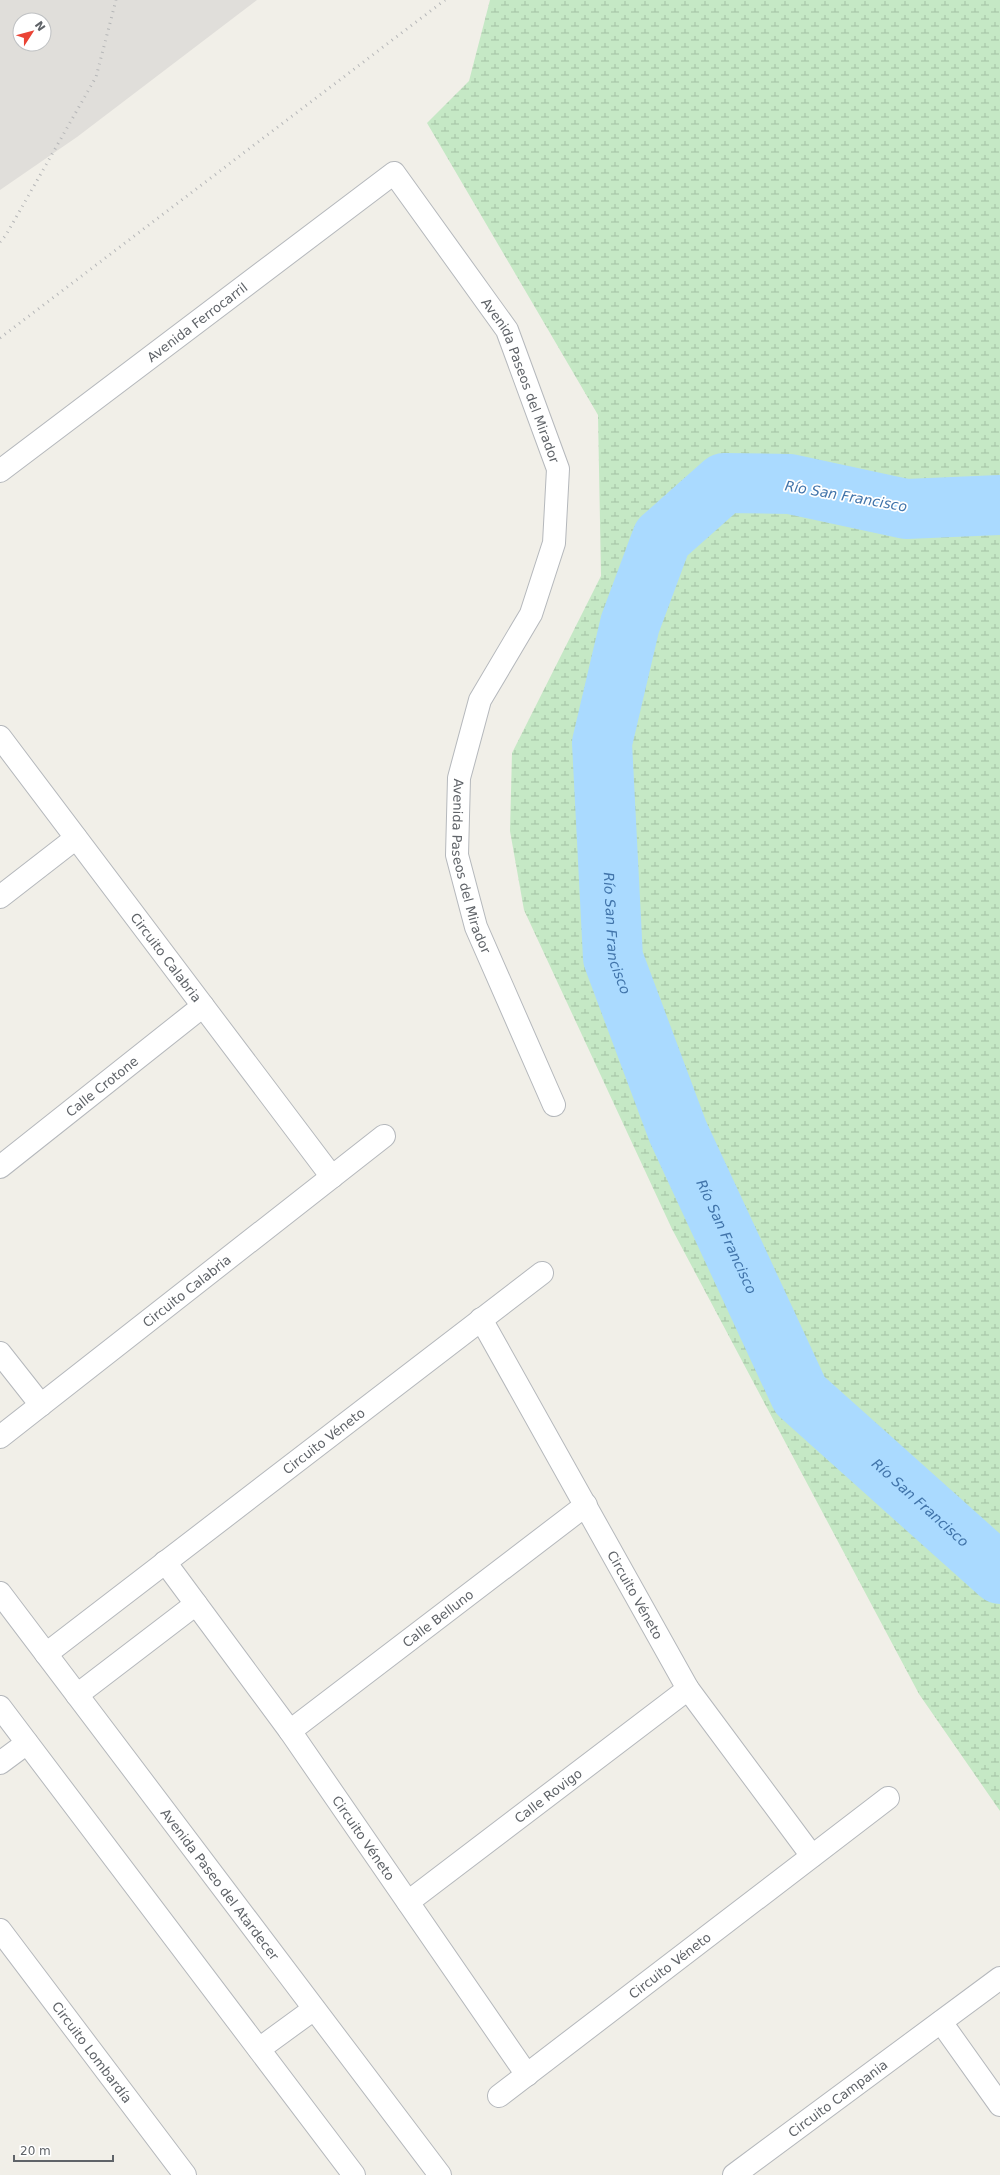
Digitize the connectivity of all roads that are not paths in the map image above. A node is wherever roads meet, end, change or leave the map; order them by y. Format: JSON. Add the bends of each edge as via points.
{"nodes":[{"id":1,"x":394,"y":173,"type":"joint"},
{"id":2,"x":0,"y":471,"type":"edge"},
{"id":3,"x":0,"y":737,"type":"edge"},
{"id":4,"x":76,"y":838,"type":"junction"},
{"id":5,"x":0,"y":897,"type":"edge"},
{"id":6,"x":203,"y":1006,"type":"junction"},
{"id":7,"x":554,"y":1105,"type":"dead end"},
{"id":8,"x":384,"y":1136,"type":"dead end"},
{"id":9,"x":0,"y":1167,"type":"edge"},
{"id":10,"x":332,"y":1177,"type":"junction"},
{"id":11,"x":542,"y":1273,"type":"dead end"},
{"id":12,"x":481,"y":1319,"type":"junction"},
{"id":13,"x":3,"y":1361,"type":"edge"},
{"id":14,"x":41,"y":1405,"type":"junction"},
{"id":15,"x":0,"y":1437,"type":"edge"},
{"id":16,"x":586,"y":1505,"type":"junction"},
{"id":17,"x":165,"y":1562,"type":"junction"},
{"id":18,"x":0,"y":1593,"type":"edge"},
{"id":19,"x":196,"y":1604,"type":"junction"},
{"id":20,"x":46,"y":1654,"type":"junction"},
{"id":21,"x":688,"y":1689,"type":"junction"},
{"id":22,"x":77,"y":1695,"type":"junction"},
{"id":23,"x":0,"y":1707,"type":"edge"},
{"id":24,"x":290,"y":1731,"type":"junction"},
{"id":25,"x":27,"y":1743,"type":"junction"},
{"id":26,"x":0,"y":1763,"type":"edge"},
{"id":27,"x":888,"y":1798,"type":"dead end"},
{"id":28,"x":812,"y":1856,"type":"junction"},
{"id":29,"x":408,"y":1902,"type":"junction"},
{"id":30,"x":0,"y":1930,"type":"edge"},
{"id":31,"x":1000,"y":1978,"type":"edge"},
{"id":32,"x":314,"y":2008,"type":"junction"},
{"id":33,"x":941,"y":2022,"type":"junction"},
{"id":34,"x":259,"y":2049,"type":"junction"},
{"id":35,"x":527,"y":2075,"type":"junction"},
{"id":36,"x":499,"y":2096,"type":"dead end"},
{"id":37,"x":1000,"y":2106,"type":"edge"},
{"id":38,"x":185,"y":2175,"type":"edge"},
{"id":39,"x":354,"y":2175,"type":"edge"},
{"id":40,"x":440,"y":2175,"type":"edge"},
{"id":41,"x":734,"y":2175,"type":"edge"}],
"edges":[{"from":1,"to":2,"type":"street","name":"Avenida Ferrocarril"},
{"from":1,"to":7,"type":"street","name":"Avenida Paseos del Mirador","via":[[507,330],[558,469],[554,543],[531,614],[480,700],[459,778],[457,855],[476,927]]},
{"from":3,"to":4,"type":"street","name":"Circuito Calabria"},
{"from":4,"to":5,"type":"street"},
{"from":4,"to":6,"type":"street","name":"Circuito Calabria"},
{"from":6,"to":9,"type":"street","name":"Calle Crotone"},
{"from":6,"to":10,"type":"street","name":"Circuito Calabria"},
{"from":8,"to":10,"type":"street","name":"Circuito Calabria"},
{"from":10,"to":14,"type":"street","name":"Circuito Calabria"},
{"from":11,"to":12,"type":"street","name":"Circuito Véneto"},
{"from":12,"to":16,"type":"street","name":"Circuito Véneto"},
{"from":12,"to":17,"type":"street","name":"Circuito Véneto"},
{"from":13,"to":14,"type":"street"},
{"from":14,"to":15,"type":"street","name":"Circuito Calabria"},
{"from":16,"to":21,"type":"street","name":"Circuito Véneto"},
{"from":16,"to":24,"type":"street","name":"Calle Belluno"},
{"from":17,"to":19,"type":"street","name":"Circuito Véneto"},
{"from":17,"to":20,"type":"street","name":"Circuito Véneto"},
{"from":18,"to":20,"type":"street","name":"Avenida Paseo del Atardecer"},
{"from":19,"to":22,"type":"street"},
{"from":19,"to":24,"type":"street","name":"Circuito Véneto"},
{"from":20,"to":22,"type":"street","name":"Avenida Paseo del Atardecer"},
{"from":21,"to":28,"type":"street","name":"Circuito Véneto"},
{"from":21,"to":29,"type":"street","name":"Calle Rovigo"},
{"from":22,"to":32,"type":"street","name":"Avenida Paseo del Atardecer"},
{"from":23,"to":25,"type":"street"},
{"from":24,"to":29,"type":"street","name":"Circuito Véneto"},
{"from":25,"to":26,"type":"street"},
{"from":25,"to":34,"type":"street"},
{"from":27,"to":28,"type":"street","name":"Circuito Véneto"},
{"from":28,"to":35,"type":"street","name":"Circuito Véneto"},
{"from":29,"to":35,"type":"street","name":"Circuito Véneto"},
{"from":30,"to":38,"type":"street","name":"Circuito Lombardía"},
{"from":31,"to":33,"type":"street","name":"Circuito Campania"},
{"from":32,"to":34,"type":"street"},
{"from":32,"to":40,"type":"street","name":"Avenida Paseo del Atardecer"},
{"from":33,"to":37,"type":"street"},
{"from":33,"to":41,"type":"street","name":"Circuito Campania"},
{"from":34,"to":39,"type":"street"},
{"from":35,"to":36,"type":"street","name":"Circuito Véneto"}]}
